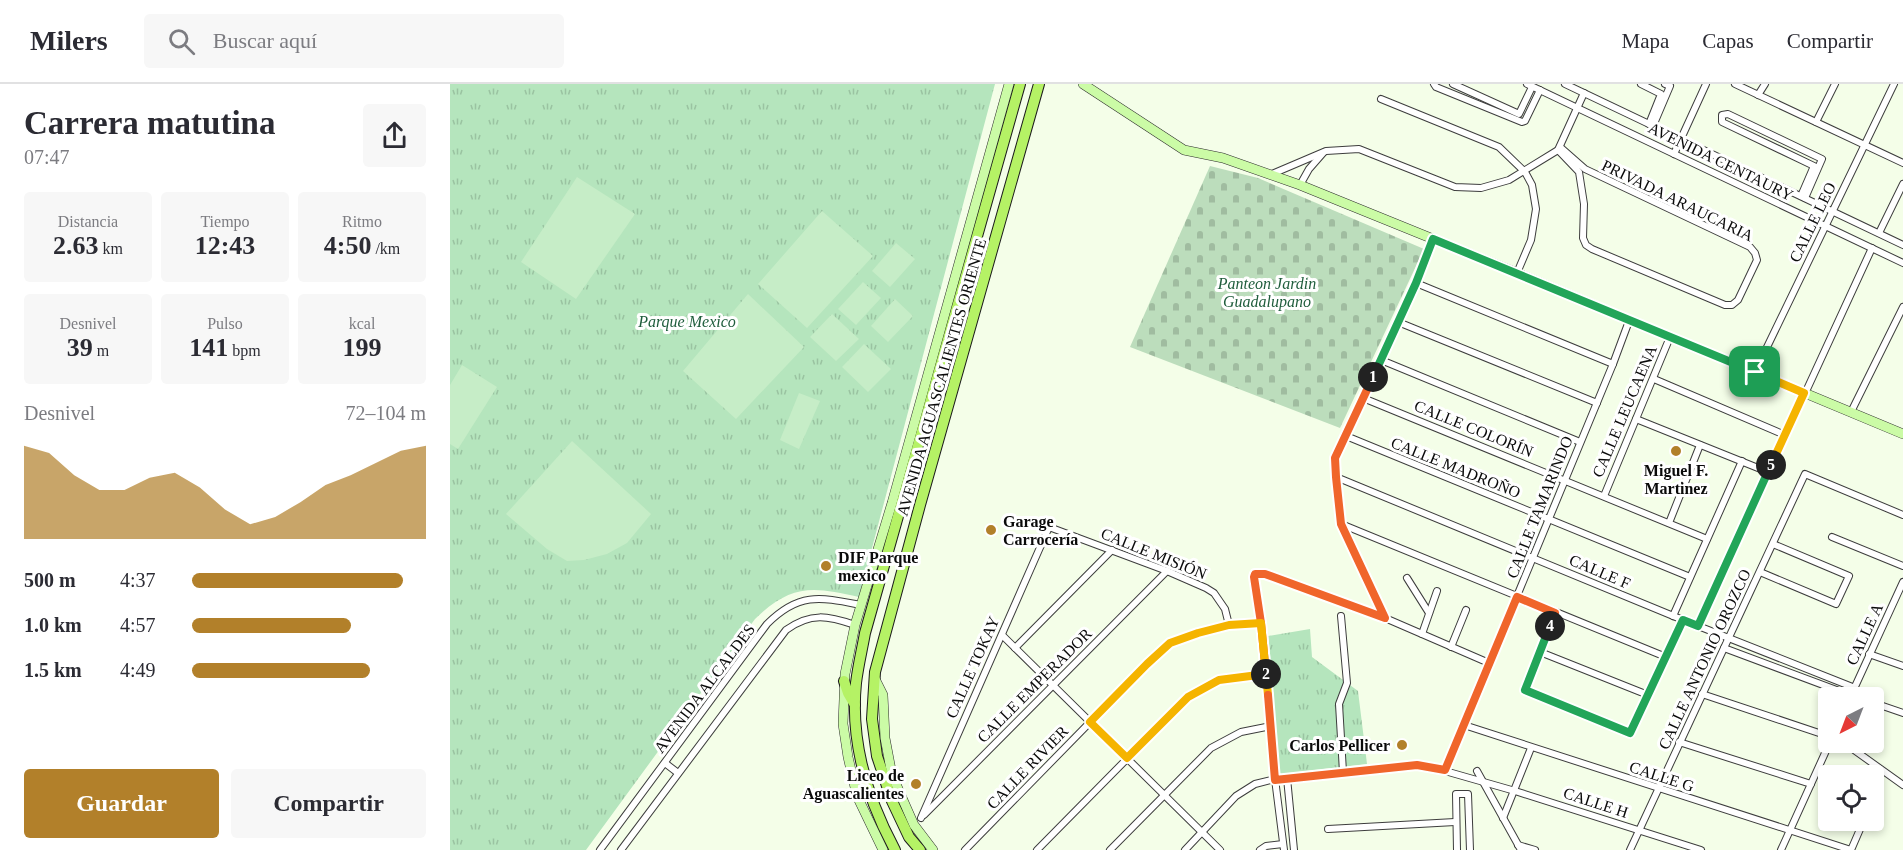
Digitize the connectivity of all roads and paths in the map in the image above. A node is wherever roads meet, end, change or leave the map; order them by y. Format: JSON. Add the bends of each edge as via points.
{"nodes":[{"id":1,"x":1020,"y":84,"type":"edge"},
{"id":2,"x":1039,"y":84,"type":"edge"},
{"id":3,"x":1083,"y":84,"type":"edge"},
{"id":4,"x":1434,"y":84,"type":"edge"},
{"id":5,"x":1453,"y":84,"type":"edge"},
{"id":6,"x":1564,"y":84,"type":"edge"},
{"id":7,"x":1641,"y":84,"type":"edge"},
{"id":8,"x":1665,"y":84,"type":"edge"},
{"id":9,"x":1706,"y":84,"type":"edge"},
{"id":10,"x":1735,"y":84,"type":"edge"},
{"id":11,"x":1764,"y":84,"type":"edge"},
{"id":12,"x":1835,"y":84,"type":"edge"},
{"id":13,"x":1894,"y":84,"type":"edge"},
{"id":14,"x":1530,"y":85,"type":"edge"},
{"id":15,"x":1007,"y":87,"type":"edge"},
{"id":16,"x":1540,"y":90,"type":"junction"},
{"id":17,"x":1584,"y":93,"type":"junction"},
{"id":18,"x":1758,"y":95,"type":"junction"},
{"id":19,"x":1381,"y":99,"type":"dead end"},
{"id":20,"x":1577,"y":108,"type":"junction"},
{"id":21,"x":1816,"y":122,"type":"junction"},
{"id":22,"x":1651,"y":125,"type":"junction"},
{"id":23,"x":1681,"y":139,"type":"junction"},
{"id":24,"x":1864,"y":145,"type":"junction"},
{"id":25,"x":1559,"y":149,"type":"junction"},
{"id":26,"x":1326,"y":151,"type":"junction"},
{"id":27,"x":1674,"y":154,"type":"junction"},
{"id":28,"x":1903,"y":163,"type":"edge"},
{"id":29,"x":1582,"y":170,"type":"junction"},
{"id":30,"x":1525,"y":172,"type":"junction"},
{"id":31,"x":1272,"y":174,"type":"junction"},
{"id":32,"x":982,"y":180,"type":"junction"},
{"id":33,"x":1903,"y":184,"type":"edge"},
{"id":34,"x":1300,"y":185,"type":"junction"},
{"id":35,"x":988,"y":196,"type":"junction"},
{"id":36,"x":1803,"y":197,"type":"junction"},
{"id":37,"x":1832,"y":211,"type":"junction"},
{"id":38,"x":1825,"y":226,"type":"junction"},
{"id":39,"x":1879,"y":233,"type":"junction"},
{"id":40,"x":1433,"y":239,"type":"junction"},
{"id":41,"x":1903,"y":245,"type":"edge"},
{"id":42,"x":1872,"y":248,"type":"junction"},
{"id":43,"x":1903,"y":263,"type":"edge"},
{"id":44,"x":1517,"y":273,"type":"junction"},
{"id":45,"x":1416,"y":283,"type":"junction"},
{"id":46,"x":1903,"y":307,"type":"edge"},
{"id":47,"x":1629,"y":321,"type":"junction"},
{"id":48,"x":1398,"y":322,"type":"junction"},
{"id":49,"x":1670,"y":337,"type":"junction"},
{"id":50,"x":1381,"y":360,"type":"junction"},
{"id":51,"x":1613,"y":364,"type":"junction"},
{"id":52,"x":1755,"y":372,"type":"junction"},
{"id":53,"x":1653,"y":379,"type":"junction"},
{"id":54,"x":1804,"y":393,"type":"junction"},
{"id":55,"x":1363,"y":398,"type":"junction"},
{"id":56,"x":1597,"y":403,"type":"junction"},
{"id":57,"x":928,"y":410,"type":"junction"},
{"id":58,"x":1851,"y":412,"type":"junction"},
{"id":59,"x":946,"y":414,"type":"junction"},
{"id":60,"x":1636,"y":419,"type":"junction"},
{"id":61,"x":1785,"y":435,"type":"junction"},
{"id":62,"x":1903,"y":435,"type":"edge"},
{"id":63,"x":1346,"y":436,"type":"junction"},
{"id":64,"x":1580,"y":442,"type":"junction"},
{"id":65,"x":1700,"y":445,"type":"junction"},
{"id":66,"x":1742,"y":461,"type":"junction"},
{"id":67,"x":1768,"y":472,"type":"junction"},
{"id":68,"x":1336,"y":477,"type":"junction"},
{"id":69,"x":1564,"y":480,"type":"junction"},
{"id":70,"x":908,"y":482,"type":"junction"},
{"id":71,"x":896,"y":489,"type":"junction"},
{"id":72,"x":1604,"y":496,"type":"junction"},
{"id":73,"x":1903,"y":515,"type":"edge"},
{"id":74,"x":1548,"y":519,"type":"junction"},
{"id":75,"x":1669,"y":523,"type":"junction"},
{"id":76,"x":1341,"y":524,"type":"junction"},
{"id":77,"x":1049,"y":527,"type":"joint"},
{"id":78,"x":1832,"y":537,"type":"dead end"},
{"id":79,"x":1707,"y":539,"type":"junction"},
{"id":80,"x":1773,"y":544,"type":"junction"},
{"id":81,"x":1112,"y":550,"type":"junction"},
{"id":82,"x":1533,"y":557,"type":"junction"},
{"id":83,"x":1903,"y":566,"type":"edge"},
{"id":84,"x":1167,"y":571,"type":"junction"},
{"id":85,"x":1760,"y":572,"type":"junction"},
{"id":86,"x":1690,"y":577,"type":"junction"},
{"id":87,"x":1407,"y":578,"type":"dead end"},
{"id":88,"x":1903,"y":582,"type":"edge"},
{"id":89,"x":1437,"y":591,"type":"dead end"},
{"id":90,"x":1901,"y":591,"type":"edge"},
{"id":91,"x":1517,"y":597,"type":"junction"},
{"id":92,"x":861,"y":605,"type":"junction"},
{"id":93,"x":1466,"y":610,"type":"dead end"},
{"id":94,"x":1429,"y":613,"type":"junction"},
{"id":95,"x":1555,"y":613,"type":"junction"},
{"id":96,"x":1341,"y":616,"type":"dead end"},
{"id":97,"x":1673,"y":616,"type":"junction"},
{"id":98,"x":1385,"y":618,"type":"junction"},
{"id":99,"x":1683,"y":620,"type":"junction"},
{"id":100,"x":1261,"y":623,"type":"junction"},
{"id":101,"x":855,"y":625,"type":"junction"},
{"id":102,"x":1229,"y":625,"type":"junction"},
{"id":103,"x":1698,"y":626,"type":"junction"},
{"id":104,"x":1422,"y":634,"type":"junction"},
{"id":105,"x":1002,"y":635,"type":"junction"},
{"id":106,"x":1728,"y":638,"type":"junction"},
{"id":107,"x":1451,"y":647,"type":"junction"},
{"id":108,"x":1016,"y":648,"type":"junction"},
{"id":109,"x":1724,"y":648,"type":"junction"},
{"id":110,"x":1540,"y":651,"type":"junction"},
{"id":111,"x":1869,"y":654,"type":"junction"},
{"id":112,"x":1666,"y":657,"type":"junction"},
{"id":113,"x":1490,"y":663,"type":"junction"},
{"id":114,"x":1903,"y":666,"type":"edge"},
{"id":115,"x":1266,"y":674,"type":"junction"},
{"id":116,"x":875,"y":679,"type":"junction"},
{"id":117,"x":844,"y":681,"type":"junction"},
{"id":118,"x":1053,"y":685,"type":"junction"},
{"id":119,"x":1827,"y":687,"type":"edge"},
{"id":120,"x":1851,"y":687,"type":"edge"},
{"id":121,"x":1854,"y":687,"type":"edge"},
{"id":122,"x":1701,"y":694,"type":"junction"},
{"id":123,"x":1648,"y":695,"type":"junction"},
{"id":124,"x":856,"y":705,"type":"junction"},
{"id":125,"x":1884,"y":706,"type":"edge"},
{"id":126,"x":1903,"y":713,"type":"edge"},
{"id":127,"x":1090,"y":722,"type":"junction"},
{"id":128,"x":1464,"y":725,"type":"junction"},
{"id":129,"x":1271,"y":726,"type":"junction"},
{"id":130,"x":1818,"y":733,"type":"edge"},
{"id":131,"x":1679,"y":742,"type":"junction"},
{"id":132,"x":1531,"y":748,"type":"junction"},
{"id":133,"x":1825,"y":753,"type":"edge"},
{"id":134,"x":1858,"y":753,"type":"edge"},
{"id":135,"x":1127,"y":758,"type":"junction"},
{"id":136,"x":665,"y":763,"type":"junction"},
{"id":137,"x":1445,"y":770,"type":"junction"},
{"id":138,"x":1477,"y":771,"type":"dead end"},
{"id":139,"x":1343,"y":772,"type":"junction"},
{"id":140,"x":678,"y":773,"type":"junction"},
{"id":141,"x":1287,"y":778,"type":"junction"},
{"id":142,"x":1275,"y":780,"type":"junction"},
{"id":143,"x":1483,"y":782,"type":"junction"},
{"id":144,"x":1811,"y":784,"type":"junction"},
{"id":145,"x":1903,"y":785,"type":"edge"},
{"id":146,"x":1658,"y":789,"type":"junction"},
{"id":147,"x":1515,"y":791,"type":"junction"},
{"id":148,"x":1164,"y":795,"type":"junction"},
{"id":149,"x":1503,"y":819,"type":"junction"},
{"id":150,"x":917,"y":821,"type":"junction"},
{"id":151,"x":1455,"y":822,"type":"junction"},
{"id":152,"x":1328,"y":829,"type":"dead end"},
{"id":153,"x":1639,"y":830,"type":"junction"},
{"id":154,"x":1790,"y":831,"type":"junction"},
{"id":155,"x":1859,"y":831,"type":"edge"},
{"id":156,"x":1202,"y":832,"type":"junction"},
{"id":157,"x":1283,"y":847,"type":"edge"},
{"id":158,"x":1520,"y":847,"type":"edge"},
{"id":159,"x":600,"y":850,"type":"edge"},
{"id":160,"x":621,"y":850,"type":"edge"},
{"id":161,"x":883,"y":850,"type":"edge"},
{"id":162,"x":895,"y":850,"type":"edge"},
{"id":163,"x":920,"y":850,"type":"edge"},
{"id":164,"x":933,"y":850,"type":"edge"},
{"id":165,"x":965,"y":850,"type":"edge"},
{"id":166,"x":1037,"y":850,"type":"edge"},
{"id":167,"x":1110,"y":850,"type":"edge"},
{"id":168,"x":1185,"y":850,"type":"edge"},
{"id":169,"x":1220,"y":850,"type":"edge"},
{"id":170,"x":1260,"y":850,"type":"edge"},
{"id":171,"x":1294,"y":850,"type":"edge"},
{"id":172,"x":1457,"y":850,"type":"edge"},
{"id":173,"x":1470,"y":850,"type":"edge"},
{"id":174,"x":1535,"y":850,"type":"edge"},
{"id":175,"x":1630,"y":850,"type":"edge"},
{"id":176,"x":1701,"y":850,"type":"edge"},
{"id":177,"x":1780,"y":850,"type":"edge"},
{"id":178,"x":1851,"y":850,"type":"edge"}],
"edges":[{"from":1,"to":35,"type":"main road","name":"AVENIDA AGUASCALIENTES ORIENTE"},
{"from":2,"to":59,"type":"main road","name":"AVENIDA AGUASCALIENTES ORIENTE"},
{"from":3,"to":31,"type":"street","via":[[1184,150]]},
{"from":4,"to":16,"type":"street","via":[[1522,122]]},
{"from":5,"to":14,"type":"street","via":[[1519,114]]},
{"from":6,"to":17,"type":"street","name":"AVENIDA CENTAURY"},
{"from":7,"to":22,"type":"street","via":[[1661,94]]},
{"from":8,"to":22,"type":"street","via":[[1670,86]]},
{"from":9,"to":23,"type":"street"},
{"from":10,"to":18,"type":"street"},
{"from":11,"to":18,"type":"street"},
{"from":12,"to":21,"type":"street"},
{"from":13,"to":24,"type":"street","name":"CALLE LEO"},
{"from":14,"to":16,"type":"street","name":"AVENIDA CENTAURY"},
{"from":15,"to":32,"type":"street","name":"AVENIDA AGUASCALIENTES ORIENTE"},
{"from":16,"to":20,"type":"street","name":"AVENIDA CENTAURY"},
{"from":17,"to":20,"type":"street"},
{"from":17,"to":22,"type":"street","name":"AVENIDA CENTAURY"},
{"from":18,"to":21,"type":"street"},
{"from":19,"to":30,"type":"street","via":[[1498,147]]},
{"from":20,"to":25,"type":"street"},
{"from":20,"to":27,"type":"street","name":"AVENIDA CENTAURY"},
{"from":21,"to":24,"type":"street"},
{"from":22,"to":23,"type":"street","name":"AVENIDA CENTAURY"},
{"from":23,"to":27,"type":"street"},
{"from":23,"to":36,"type":"street","name":"AVENIDA CENTAURY"},
{"from":24,"to":28,"type":"street"},
{"from":24,"to":37,"type":"street","name":"CALLE LEO"},
{"from":25,"to":29,"type":"street","name":"PRIVADA ARAUCARIA"},
{"from":25,"to":30,"type":"street"},
{"from":26,"to":30,"type":"street","via":[[1359,148],[1455,187],[1481,188]]},
{"from":26,"to":31,"type":"street"},
{"from":26,"to":34,"type":"street"},
{"from":27,"to":38,"type":"street","name":"AVENIDA CENTAURY"},
{"from":29,"to":29,"type":"street","name":"PRIVADA ARAUCARIA","via":[[1586,245],[1725,305],[1738,300],[1756,260],[1750,247]]},
{"from":30,"to":44,"type":"street","via":[[1532,185],[1536,209],[1530,240]]},
{"from":31,"to":34,"type":"street"},
{"from":32,"to":35,"type":"main road"},
{"from":32,"to":71,"type":"street","name":"AVENIDA AGUASCALIENTES ORIENTE"},
{"from":33,"to":39,"type":"street"},
{"from":34,"to":40,"type":"street"},
{"from":35,"to":57,"type":"main road","name":"AVENIDA AGUASCALIENTES ORIENTE"},
{"from":36,"to":36,"type":"street","via":[[1822,159],[1728,114],[1722,115],[1722,122],[1814,166]]},
{"from":36,"to":37,"type":"street","name":"AVENIDA CENTAURY"},
{"from":37,"to":38,"type":"street","name":"CALLE LEO"},
{"from":37,"to":39,"type":"street","name":"AVENIDA CENTAURY"},
{"from":38,"to":42,"type":"street","name":"AVENIDA CENTAURY"},
{"from":38,"to":52,"type":"street","name":"CALLE LEO"},
{"from":39,"to":41,"type":"street","name":"AVENIDA CENTAURY"},
{"from":40,"to":44,"type":"street"},
{"from":40,"to":45,"type":"street"},
{"from":42,"to":43,"type":"street","name":"AVENIDA CENTAURY"},
{"from":42,"to":54,"type":"street"},
{"from":44,"to":47,"type":"street"},
{"from":45,"to":48,"type":"street"},
{"from":45,"to":51,"type":"street"},
{"from":46,"to":58,"type":"street"},
{"from":47,"to":49,"type":"street"},
{"from":47,"to":51,"type":"street","name":"CALLE TAMARINDO"},
{"from":48,"to":50,"type":"street"},
{"from":48,"to":56,"type":"street"},
{"from":49,"to":52,"type":"street"},
{"from":49,"to":53,"type":"street","name":"CALLE LEUCAENA"},
{"from":50,"to":55,"type":"street"},
{"from":50,"to":64,"type":"street"},
{"from":51,"to":56,"type":"street","name":"CALLE TAMARINDO"},
{"from":52,"to":54,"type":"street"},
{"from":53,"to":60,"type":"street","name":"CALLE LEUCAENA"},
{"from":53,"to":61,"type":"street"},
{"from":54,"to":58,"type":"street"},
{"from":54,"to":61,"type":"street"},
{"from":55,"to":63,"type":"street"},
{"from":55,"to":69,"type":"street","name":"CALLE COLORÍN"},
{"from":56,"to":64,"type":"street","name":"CALLE TAMARINDO"},
{"from":57,"to":59,"type":"main road"},
{"from":57,"to":70,"type":"main road","name":"AVENIDA AGUASCALIENTES ORIENTE"},
{"from":58,"to":62,"type":"street"},
{"from":59,"to":116,"type":"main road","name":"AVENIDA AGUASCALIENTES ORIENTE"},
{"from":60,"to":65,"type":"street"},
{"from":60,"to":72,"type":"street","name":"CALLE LEUCAENA"},
{"from":61,"to":67,"type":"street"},
{"from":63,"to":68,"type":"street","via":[[1335,458]]},
{"from":63,"to":74,"type":"street","name":"CALLE MADROÑO"},
{"from":64,"to":69,"type":"street","name":"CALLE TAMARINDO"},
{"from":65,"to":66,"type":"street"},
{"from":65,"to":75,"type":"street"},
{"from":66,"to":67,"type":"street"},
{"from":66,"to":79,"type":"street"},
{"from":67,"to":103,"type":"street"},
{"from":68,"to":76,"type":"street"},
{"from":68,"to":82,"type":"street","name":"CALLE F"},
{"from":69,"to":72,"type":"street","name":"CALLE COLORÍN"},
{"from":69,"to":74,"type":"street","name":"CALLE TAMARINDO"},
{"from":70,"to":71,"type":"main road"},
{"from":70,"to":124,"type":"main road","name":"AVENIDA AGUASCALIENTES ORIENTE","via":[[865,633]]},
{"from":71,"to":92,"type":"street","name":"AVENIDA AGUASCALIENTES ORIENTE"},
{"from":72,"to":75,"type":"street","name":"CALLE COLORÍN"},
{"from":73,"to":80,"type":"street","name":"CALLE ANTONIO OROZCO","via":[[1805,474]]},
{"from":74,"to":82,"type":"street","name":"CALLE TAMARINDO"},
{"from":74,"to":86,"type":"street","name":"CALLE MADROÑO"},
{"from":75,"to":79,"type":"street","name":"CALLE COLORÍN"},
{"from":76,"to":91,"type":"street"},
{"from":76,"to":98,"type":"street"},
{"from":77,"to":81,"type":"street","name":"CALLE MISIÓN"},
{"from":77,"to":105,"type":"street","name":"CALLE TOKAY"},
{"from":78,"to":83,"type":"street"},
{"from":79,"to":86,"type":"street"},
{"from":80,"to":85,"type":"street","name":"CALLE ANTONIO OROZCO"},
{"from":80,"to":85,"type":"street","via":[[1849,576],[1836,604]]},
{"from":81,"to":84,"type":"street","name":"CALLE MISIÓN"},
{"from":81,"to":108,"type":"street"},
{"from":82,"to":91,"type":"street","name":"CALLE TAMARINDO"},
{"from":82,"to":97,"type":"street","name":"CALLE F"},
{"from":84,"to":102,"type":"street","name":"CALLE MISIÓN","via":[[1214,593],[1225,609]]},
{"from":84,"to":118,"type":"street","name":"CALLE EMPERADOR"},
{"from":85,"to":106,"type":"street","name":"CALLE ANTONIO OROZCO"},
{"from":86,"to":97,"type":"street"},
{"from":87,"to":94,"type":"street"},
{"from":88,"to":90,"type":"street","name":"CALLE A"},
{"from":89,"to":94,"type":"street"},
{"from":90,"to":111,"type":"street","name":"CALLE A"},
{"from":91,"to":95,"type":"street"},
{"from":91,"to":113,"type":"street","name":"CALLE TAMARINDO"},
{"from":92,"to":101,"type":"street","name":"AVENIDA AGUASCALIENTES ORIENTE"},
{"from":92,"to":136,"type":"street","name":"AVENIDA ALCALDES","via":[[818,598],[781,610]]},
{"from":93,"to":107,"type":"street"},
{"from":94,"to":104,"type":"street"},
{"from":95,"to":110,"type":"street"},
{"from":95,"to":112,"type":"street"},
{"from":96,"to":139,"type":"street","via":[[1347,683],[1339,704]]},
{"from":97,"to":99,"type":"street","name":"CALLE F"},
{"from":98,"to":100,"type":"street","via":[[1265,574],[1255,574]]},
{"from":98,"to":104,"type":"street"},
{"from":99,"to":103,"type":"street","name":"CALLE F"},
{"from":99,"to":112,"type":"street"},
{"from":100,"to":102,"type":"street","name":"CALLE RIVIER"},
{"from":100,"to":115,"type":"street"},
{"from":101,"to":117,"type":"street","name":"AVENIDA AGUASCALIENTES ORIENTE"},
{"from":101,"to":140,"type":"street","name":"AVENIDA ALCALDES","via":[[810,617],[786,630]]},
{"from":102,"to":127,"type":"street","name":"CALLE RIVIER","via":[[1170,643]]},
{"from":103,"to":106,"type":"street","name":"CALLE F"},
{"from":104,"to":107,"type":"street"},
{"from":105,"to":108,"type":"street"},
{"from":105,"to":150,"type":"street","name":"CALLE TOKAY"},
{"from":106,"to":109,"type":"street","name":"CALLE ANTONIO OROZCO"},
{"from":106,"to":120,"type":"street","name":"CALLE F"},
{"from":107,"to":113,"type":"street"},
{"from":108,"to":118,"type":"street"},
{"from":109,"to":119,"type":"street"},
{"from":109,"to":122,"type":"street","name":"CALLE ANTONIO OROZCO"},
{"from":110,"to":123,"type":"street"},
{"from":110,"to":123,"type":"street","via":[[1525,690],[1630,733]]},
{"from":111,"to":114,"type":"street"},
{"from":111,"to":121,"type":"street","name":"CALLE A"},
{"from":112,"to":123,"type":"street"},
{"from":113,"to":128,"type":"street","name":"CALLE TAMARINDO"},
{"from":115,"to":129,"type":"street"},
{"from":115,"to":135,"type":"street","via":[[1219,680],[1188,697]]},
{"from":116,"to":150,"type":"street","via":[[883,695],[892,776]]},
{"from":116,"to":163,"type":"main road","name":"AVENIDA AGUASCALIENTES ORIENTE","via":[[872,719],[877,756],[892,801],[909,837]]},
{"from":117,"to":124,"type":"main road"},
{"from":117,"to":161,"type":"street","name":"AVENIDA AGUASCALIENTES ORIENTE","via":[[843,724],[848,757],[857,796]]},
{"from":118,"to":127,"type":"street"},
{"from":118,"to":150,"type":"street","name":"CALLE EMPERADOR"},
{"from":122,"to":130,"type":"street"},
{"from":122,"to":131,"type":"street","name":"CALLE ANTONIO OROZCO"},
{"from":124,"to":162,"type":"main road","name":"AVENIDA AGUASCALIENTES ORIENTE","via":[[858,752],[866,786]]},
{"from":125,"to":126,"type":"street"},
{"from":127,"to":135,"type":"street"},
{"from":127,"to":165,"type":"street","name":"CALLE RIVIER"},
{"from":128,"to":132,"type":"street","name":"CALLE G"},
{"from":128,"to":137,"type":"street","name":"CALLE TAMARINDO"},
{"from":129,"to":142,"type":"street"},
{"from":129,"to":148,"type":"street","via":[[1241,732],[1211,748]]},
{"from":131,"to":144,"type":"street"},
{"from":131,"to":146,"type":"street","name":"CALLE ANTONIO OROZCO"},
{"from":132,"to":146,"type":"street","name":"CALLE G"},
{"from":132,"to":147,"type":"street"},
{"from":133,"to":144,"type":"street"},
{"from":134,"to":145,"type":"street"},
{"from":135,"to":148,"type":"street"},
{"from":135,"to":166,"type":"street"},
{"from":136,"to":140,"type":"street"},
{"from":136,"to":159,"type":"street","name":"AVENIDA ALCALDES"},
{"from":137,"to":139,"type":"street","name":"CALLE H","via":[[1417,765]]},
{"from":137,"to":143,"type":"street","name":"CALLE H"},
{"from":138,"to":143,"type":"street"},
{"from":139,"to":141,"type":"street","name":"CALLE H"},
{"from":140,"to":160,"type":"street","name":"AVENIDA ALCALDES"},
{"from":141,"to":142,"type":"street","name":"CALLE H"},
{"from":141,"to":171,"type":"street"},
{"from":142,"to":156,"type":"street","name":"CALLE H","via":[[1255,784],[1236,796]]},
{"from":142,"to":157,"type":"street"},
{"from":143,"to":147,"type":"street","name":"CALLE H"},
{"from":143,"to":149,"type":"street"},
{"from":144,"to":154,"type":"street"},
{"from":146,"to":153,"type":"street","name":"CALLE ANTONIO OROZCO"},
{"from":146,"to":154,"type":"street","name":"CALLE G"},
{"from":147,"to":149,"type":"street"},
{"from":147,"to":153,"type":"street","name":"CALLE H"},
{"from":148,"to":156,"type":"street"},
{"from":148,"to":167,"type":"street"},
{"from":149,"to":158,"type":"street"},
{"from":150,"to":164,"type":"street"},
{"from":151,"to":152,"type":"street"},
{"from":151,"to":172,"type":"street"},
{"from":151,"to":173,"type":"street","via":[[1456,794],[1468,794]]},
{"from":153,"to":175,"type":"street","name":"CALLE ANTONIO OROZCO"},
{"from":153,"to":176,"type":"street","name":"CALLE H"},
{"from":154,"to":177,"type":"street"},
{"from":154,"to":178,"type":"street","name":"CALLE G"},
{"from":155,"to":178,"type":"street"},
{"from":156,"to":168,"type":"street","name":"CALLE H"},
{"from":156,"to":169,"type":"street"},
{"from":157,"to":170,"type":"street","via":[[1266,846]]},
{"from":158,"to":174,"type":"street"}]}
